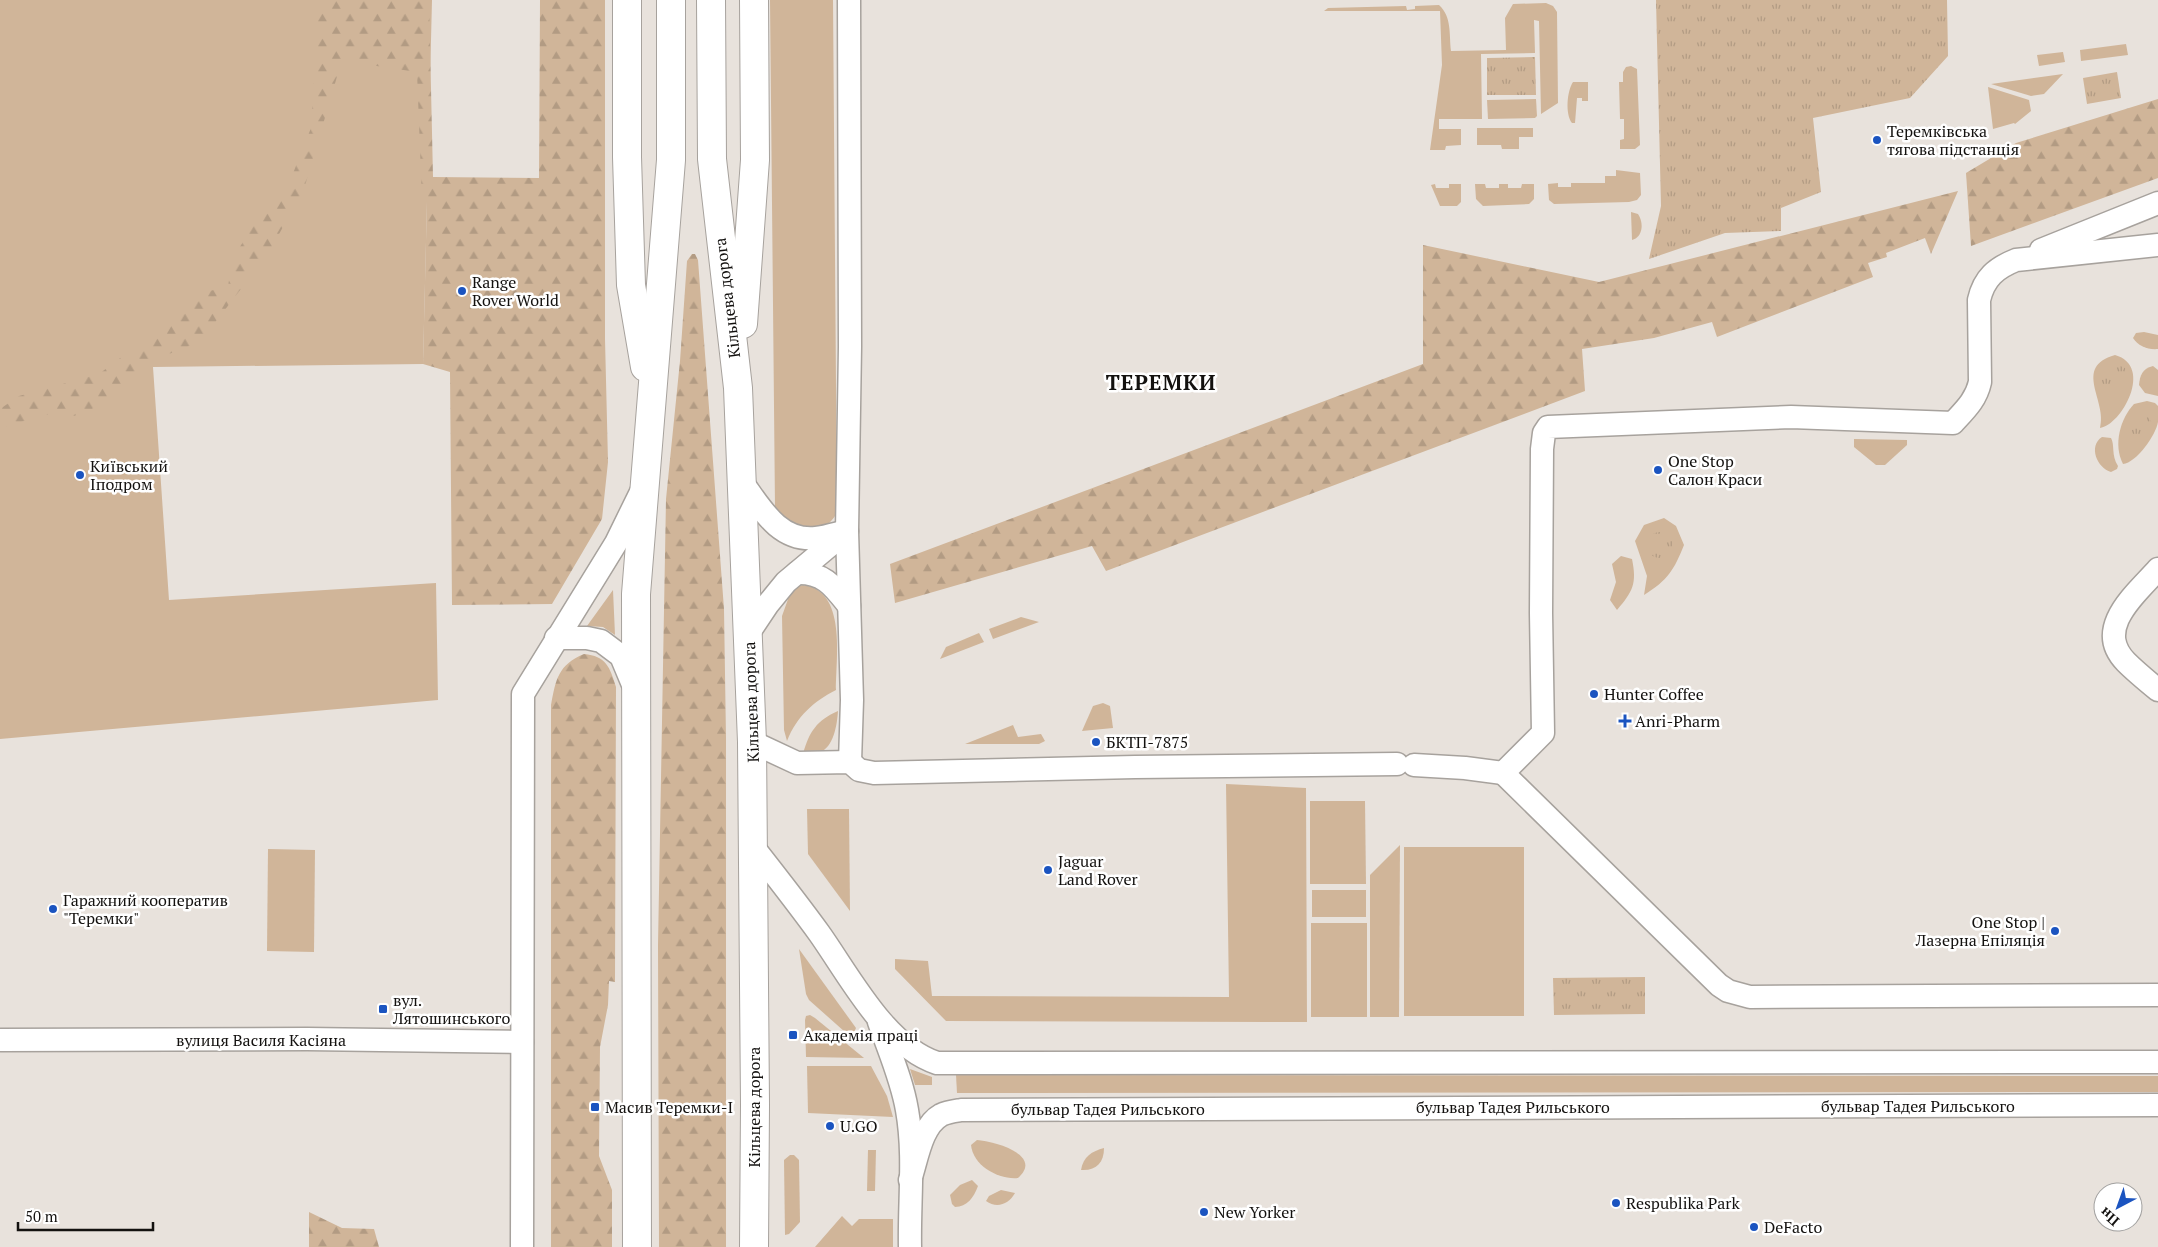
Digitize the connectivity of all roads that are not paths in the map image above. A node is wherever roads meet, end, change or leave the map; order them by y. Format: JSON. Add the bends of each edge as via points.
{"nodes":[{"id":1,"x":627,"y":0,"type":"edge"},
{"id":2,"x":671,"y":0,"type":"edge"},
{"id":3,"x":712,"y":0,"type":"edge"},
{"id":4,"x":754,"y":0,"type":"edge"},
{"id":5,"x":850,"y":0,"type":"edge"},
{"id":6,"x":2158,"y":203,"type":"edge"},
{"id":7,"x":2158,"y":245,"type":"edge"},
{"id":8,"x":2016,"y":260,"type":"junction"},
{"id":9,"x":738,"y":388,"type":"junction"},
{"id":10,"x":652,"y":409,"type":"junction"},
{"id":11,"x":742,"y":482,"type":"junction"},
{"id":12,"x":643,"y":487,"type":"junction"},
{"id":13,"x":847,"y":531,"type":"junction"},
{"id":14,"x":2158,"y":569,"type":"edge"},
{"id":15,"x":797,"y":573,"type":"junction"},
{"id":16,"x":849,"y":606,"type":"junction"},
{"id":17,"x":748,"y":634,"type":"junction"},
{"id":18,"x":556,"y":638,"type":"junction"},
{"id":19,"x":2158,"y":690,"type":"edge"},
{"id":20,"x":636,"y":692,"type":"junction"},
{"id":21,"x":752,"y":742,"type":"junction"},
{"id":22,"x":850,"y":762,"type":"junction"},
{"id":23,"x":1503,"y":773,"type":"junction"},
{"id":24,"x":754,"y":848,"type":"junction"},
{"id":25,"x":2158,"y":995,"type":"edge"},
{"id":26,"x":878,"y":1019,"type":"junction"},
{"id":27,"x":0,"y":1040,"type":"edge"},
{"id":28,"x":522,"y":1042,"type":"junction"},
{"id":29,"x":2158,"y":1062,"type":"edge"},
{"id":30,"x":2158,"y":1106,"type":"edge"},
{"id":31,"x":910,"y":1180,"type":"junction"},
{"id":32,"x":522,"y":1247,"type":"edge"},
{"id":33,"x":637,"y":1247,"type":"edge"},
{"id":34,"x":754,"y":1247,"type":"edge"},
{"id":35,"x":910,"y":1247,"type":"edge"}],
"edges":[{"from":1,"to":10,"type":"highway","via":[[630,285]]},
{"from":2,"to":10,"type":"highway","via":[[671,160]]},
{"from":3,"to":9,"type":"highway","name":"Кільцева дорога","via":[[712,160]]},
{"from":4,"to":9,"type":"highway","via":[[755,160]]},
{"from":5,"to":13,"type":"street"},
{"from":6,"to":8,"type":"street"},
{"from":7,"to":8,"type":"street"},
{"from":8,"to":23,"type":"street","via":[[1989,275],[1982,290],[1979,300],[1978,392],[1952,423],[1791,418],[1548,427],[1542,449],[1543,733]]},
{"from":9,"to":11,"type":"highway","name":"Кільцева дорога"},
{"from":10,"to":12,"type":"highway"},
{"from":11,"to":13,"type":"street","via":[[779,529],[797,537],[815,538]]},
{"from":11,"to":17,"type":"highway","name":"Кільцева дорога"},
{"from":12,"to":18,"type":"street","via":[[616,542]]},
{"from":12,"to":20,"type":"highway","via":[[636,594]]},
{"from":13,"to":15,"type":"street"},
{"from":13,"to":16,"type":"street"},
{"from":14,"to":19,"type":"street","via":[[2120,612],[2114,626],[2114,645],[2125,661]]},
{"from":15,"to":16,"type":"street","via":[[821,578]]},
{"from":15,"to":17,"type":"street","via":[[768,604]]},
{"from":16,"to":22,"type":"street"},
{"from":17,"to":21,"type":"highway","name":"Кільцева дорога"},
{"from":18,"to":20,"type":"street","via":[[601,641],[622,656]]},
{"from":18,"to":28,"type":"street","via":[[523,694]]},
{"from":20,"to":33,"type":"highway"},
{"from":21,"to":22,"type":"street","via":[[797,763]]},
{"from":21,"to":24,"type":"highway","name":"Кільцева дорога"},
{"from":22,"to":23,"type":"street","via":[[859,770],[874,773],[1406,765]]},
{"from":23,"to":25,"type":"street","via":[[1720,985],[1742,996]]},
{"from":24,"to":26,"type":"street","via":[[799,905]]},
{"from":24,"to":34,"type":"highway","name":"Кільцева дорога"},
{"from":26,"to":29,"type":"street","via":[[914,1053],[937,1063],[953,1064]]},
{"from":26,"to":31,"type":"street","via":[[906,1103]]},
{"from":27,"to":28,"type":"street","name":"вулиця Василя Касіяна"},
{"from":28,"to":32,"type":"street"},
{"from":30,"to":31,"type":"street","name":"бульвар Тадея Рильського","via":[[961,1110],[941,1115],[932,1124],[925,1134]]},
{"from":31,"to":35,"type":"street"}]}
